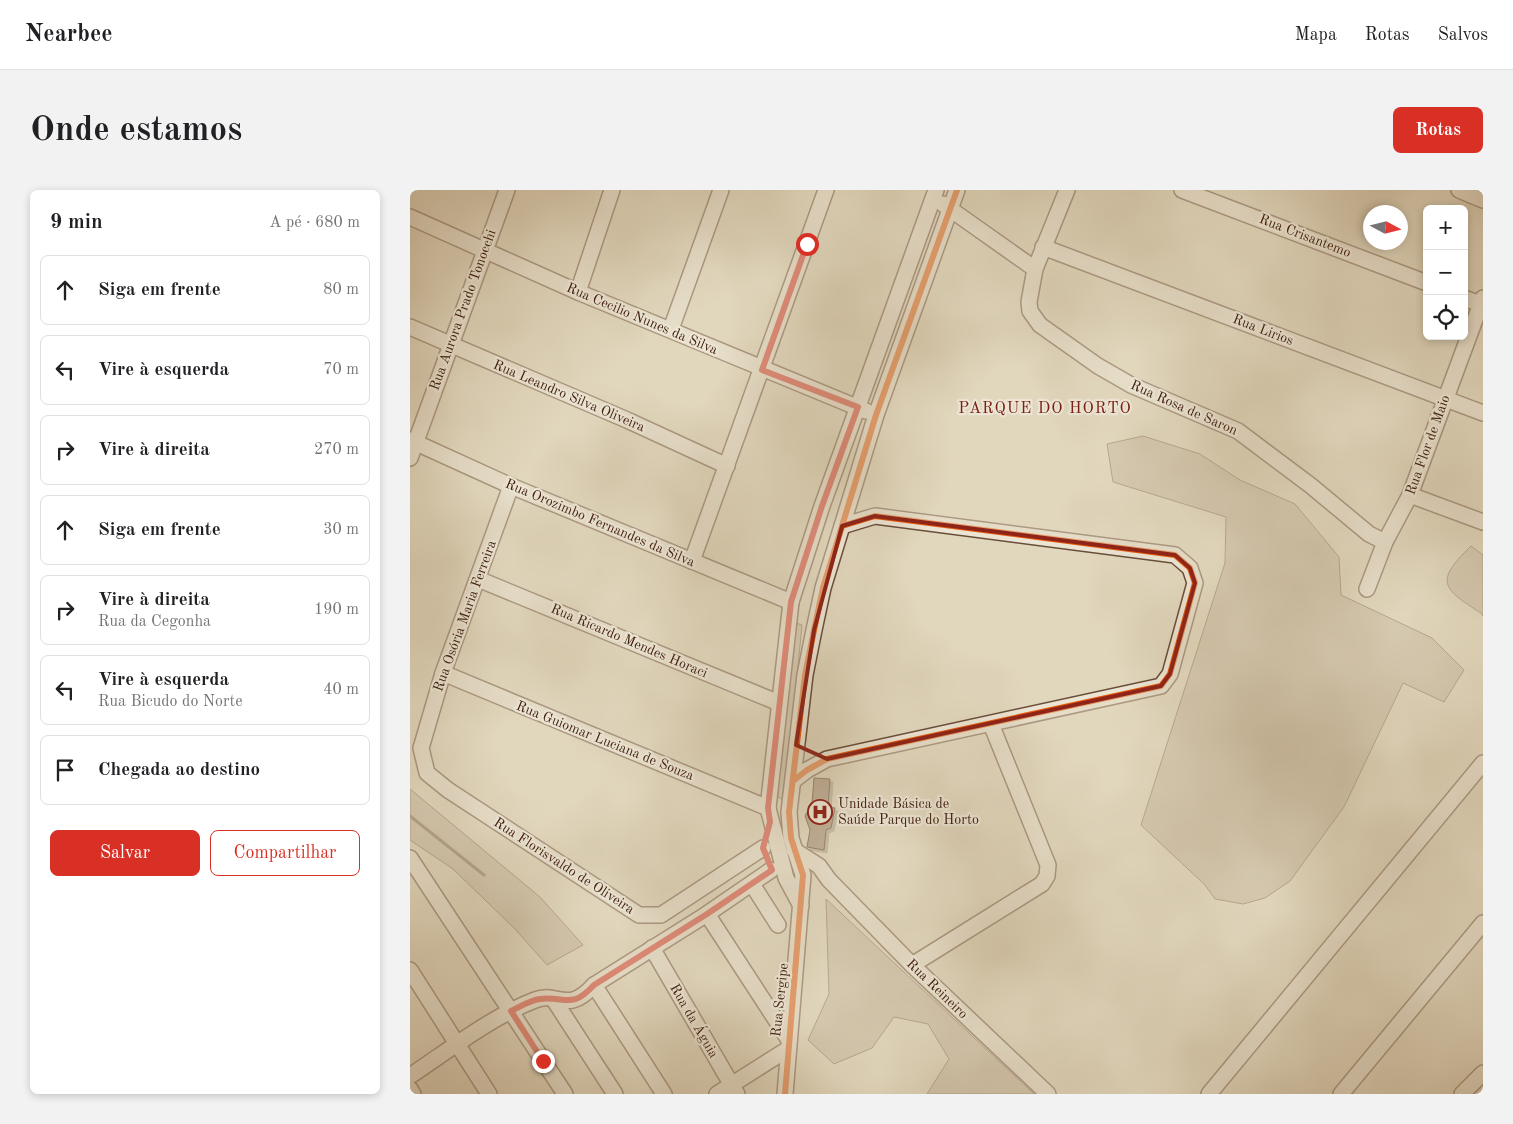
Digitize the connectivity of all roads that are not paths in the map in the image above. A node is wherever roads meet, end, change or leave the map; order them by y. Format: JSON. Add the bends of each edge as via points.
{"nodes":[{"id":1,"x":507,"y":190,"type":"edge"},
{"id":2,"x":612,"y":190,"type":"edge"},
{"id":3,"x":721,"y":190,"type":"edge"},
{"id":4,"x":826,"y":190,"type":"edge"},
{"id":5,"x":957,"y":190,"type":"edge"},
{"id":6,"x":1067,"y":190,"type":"edge"},
{"id":7,"x":1182,"y":190,"type":"edge"},
{"id":8,"x":1459,"y":190,"type":"edge"},
{"id":9,"x":935,"y":193,"type":"edge"},
{"id":10,"x":1483,"y":200,"type":"edge"},
{"id":11,"x":950,"y":209,"type":"junction"},
{"id":12,"x":410,"y":217,"type":"edge"},
{"id":13,"x":1043,"y":248,"type":"junction"},
{"id":14,"x":484,"y":252,"type":"junction"},
{"id":15,"x":1035,"y":269,"type":"junction"},
{"id":16,"x":1423,"y":282,"type":"edge"},
{"id":17,"x":578,"y":292,"type":"junction"},
{"id":18,"x":1468,"y":299,"type":"edge"},
{"id":19,"x":1482,"y":302,"type":"edge"},
{"id":20,"x":410,"y":327,"type":"edge"},
{"id":21,"x":671,"y":329,"type":"junction"},
{"id":22,"x":450,"y":344,"type":"junction"},
{"id":23,"x":762,"y":370,"type":"junction"},
{"id":24,"x":1444,"y":399,"type":"junction"},
{"id":25,"x":868,"y":412,"type":"junction"},
{"id":26,"x":1483,"y":413,"type":"edge"},
{"id":27,"x":412,"y":441,"type":"edge"},
{"id":28,"x":410,"y":458,"type":"edge"},
{"id":29,"x":727,"y":466,"type":"junction"},
{"id":30,"x":511,"y":486,"type":"junction"},
{"id":31,"x":852,"y":493,"type":"junction"},
{"id":32,"x":1410,"y":495,"type":"junction"},
{"id":33,"x":874,"y":516,"type":"junction"},
{"id":34,"x":1483,"y":522,"type":"edge"},
{"id":35,"x":842,"y":526,"type":"junction"},
{"id":36,"x":1385,"y":542,"type":"junction"},
{"id":37,"x":692,"y":561,"type":"junction"},
{"id":38,"x":478,"y":579,"type":"junction"},
{"id":39,"x":1367,"y":589,"type":"dead end"},
{"id":40,"x":791,"y":602,"type":"junction"},
{"id":41,"x":443,"y":673,"type":"junction"},
{"id":42,"x":779,"y":703,"type":"junction"},
{"id":43,"x":992,"y":724,"type":"junction"},
{"id":44,"x":416,"y":744,"type":"edge"},
{"id":45,"x":796,"y":745,"type":"junction"},
{"id":46,"x":828,"y":759,"type":"junction"},
{"id":47,"x":1483,"y":763,"type":"edge"},
{"id":48,"x":793,"y":781,"type":"junction"},
{"id":49,"x":769,"y":815,"type":"junction"},
{"id":50,"x":763,"y":848,"type":"junction"},
{"id":51,"x":794,"y":850,"type":"junction"},
{"id":52,"x":410,"y":858,"type":"edge"},
{"id":53,"x":772,"y":870,"type":"junction"},
{"id":54,"x":803,"y":875,"type":"junction"},
{"id":55,"x":786,"y":878,"type":"junction"},
{"id":56,"x":829,"y":880,"type":"junction"},
{"id":57,"x":752,"y":884,"type":"junction"},
{"id":58,"x":802,"y":908,"type":"junction"},
{"id":59,"x":707,"y":914,"type":"junction"},
{"id":60,"x":1483,"y":923,"type":"edge"},
{"id":61,"x":778,"y":925,"type":"dead end"},
{"id":62,"x":652,"y":948,"type":"junction"},
{"id":63,"x":912,"y":965,"type":"junction"},
{"id":64,"x":410,"y":970,"type":"edge"},
{"id":65,"x":594,"y":985,"type":"junction"},
{"id":66,"x":554,"y":1000,"type":"junction"},
{"id":67,"x":511,"y":1011,"type":"junction"},
{"id":68,"x":458,"y":1044,"type":"junction"},
{"id":69,"x":789,"y":1044,"type":"junction"},
{"id":70,"x":1483,"y":1073,"type":"edge"},
{"id":71,"x":410,"y":1076,"type":"edge"},
{"id":72,"x":410,"y":1089,"type":"edge"},
{"id":73,"x":734,"y":1090,"type":"edge"},
{"id":74,"x":414,"y":1094,"type":"edge"},
{"id":75,"x":489,"y":1094,"type":"edge"},
{"id":76,"x":564,"y":1094,"type":"edge"},
{"id":77,"x":615,"y":1094,"type":"edge"},
{"id":78,"x":664,"y":1094,"type":"edge"},
{"id":79,"x":717,"y":1094,"type":"edge"},
{"id":80,"x":785,"y":1094,"type":"edge"},
{"id":81,"x":1048,"y":1094,"type":"edge"},
{"id":82,"x":1209,"y":1094,"type":"edge"},
{"id":83,"x":1341,"y":1094,"type":"edge"},
{"id":84,"x":1462,"y":1094,"type":"edge"}],
"edges":[{"from":1,"to":14,"type":"street","name":"Rua Aurora Prado Tonocchi"},
{"from":2,"to":17,"type":"street"},
{"from":3,"to":21,"type":"street"},
{"from":4,"to":23,"type":"street"},
{"from":5,"to":11,"type":"street"},
{"from":6,"to":13,"type":"street"},
{"from":7,"to":16,"type":"street","name":"Rua Crisantemo"},
{"from":8,"to":10,"type":"street"},
{"from":9,"to":11,"type":"street"},
{"from":9,"to":25,"type":"street"},
{"from":11,"to":15,"type":"street"},
{"from":11,"to":25,"type":"street"},
{"from":12,"to":14,"type":"street","name":"Rua Cecilio Nunes da Silva"},
{"from":13,"to":15,"type":"street"},
{"from":13,"to":24,"type":"street","name":"Rua Lirios"},
{"from":14,"to":17,"type":"street","name":"Rua Cecilio Nunes da Silva"},
{"from":14,"to":22,"type":"street","name":"Rua Aurora Prado Tonocchi"},
{"from":15,"to":36,"type":"street","name":"Rua Rosa de Saron","via":[[1028,302],[1040,325],[1098,366],[1132,385],[1238,431],[1369,534]]},
{"from":17,"to":21,"type":"street","name":"Rua Cecilio Nunes da Silva"},
{"from":18,"to":19,"type":"street"},
{"from":19,"to":24,"type":"street","name":"Rua Flor de Maio"},
{"from":20,"to":22,"type":"street","name":"Rua Leandro Silva Oliveira"},
{"from":21,"to":23,"type":"street","name":"Rua Cecilio Nunes da Silva"},
{"from":22,"to":27,"type":"street","name":"Rua Aurora Prado Tonocchi"},
{"from":22,"to":29,"type":"street","name":"Rua Leandro Silva Oliveira"},
{"from":23,"to":25,"type":"street","name":"Rua Cecilio Nunes da Silva"},
{"from":23,"to":29,"type":"street"},
{"from":24,"to":26,"type":"street","name":"Rua Lirios"},
{"from":24,"to":32,"type":"street","name":"Rua Flor de Maio"},
{"from":25,"to":31,"type":"street"},
{"from":25,"to":40,"type":"street","via":[[822,506]]},
{"from":27,"to":28,"type":"street","name":"Rua Aurora Prado Tonocchi"},
{"from":27,"to":30,"type":"street","name":"Rua Orozimbo Fernandes da Silva"},
{"from":29,"to":37,"type":"street"},
{"from":30,"to":37,"type":"street","name":"Rua Orozimbo Fernandes da Silva"},
{"from":30,"to":38,"type":"street","name":"Rua Osória Maria Ferreira"},
{"from":31,"to":33,"type":"street","via":[[864,510]]},
{"from":31,"to":35,"type":"street"},
{"from":32,"to":34,"type":"street"},
{"from":32,"to":36,"type":"street","name":"Rua Flor de Maio"},
{"from":33,"to":35,"type":"street"},
{"from":33,"to":43,"type":"street","via":[[1175,556],[1185,561],[1194,575],[1196,583],[1170,674],[1161,686]]},
{"from":35,"to":45,"type":"street","via":[[814,630]]},
{"from":36,"to":39,"type":"street","name":"Rua Flor de Maio"},
{"from":37,"to":40,"type":"street","name":"Rua Orozimbo Fernandes da Silva"},
{"from":38,"to":41,"type":"street","name":"Rua Osória Maria Ferreira"},
{"from":38,"to":42,"type":"street","name":"Rua Ricardo Mendes Horaci"},
{"from":40,"to":42,"type":"street"},
{"from":41,"to":44,"type":"street","name":"Rua Osória Maria Ferreira"},
{"from":41,"to":49,"type":"street","name":"Rua Guiomar Luciana de Souza"},
{"from":42,"to":49,"type":"street"},
{"from":43,"to":46,"type":"street"},
{"from":43,"to":63,"type":"street","via":[[1048,865],[1047,876],[1042,884]]},
{"from":44,"to":50,"type":"street","name":"Rua Florisvaldo de Oliveira","via":[[427,773],[448,790],[639,915],[661,915]]},
{"from":45,"to":46,"type":"street","via":[[814,756]]},
{"from":45,"to":48,"type":"street"},
{"from":46,"to":48,"type":"street"},
{"from":47,"to":82,"type":"street"},
{"from":48,"to":51,"type":"street","via":[[790,812]]},
{"from":49,"to":50,"type":"street"},
{"from":49,"to":55,"type":"street"},
{"from":50,"to":53,"type":"street"},
{"from":51,"to":54,"type":"street"},
{"from":51,"to":56,"type":"street","name":"Rua Reineiro","via":[[819,866]]},
{"from":52,"to":67,"type":"street"},
{"from":53,"to":55,"type":"street"},
{"from":53,"to":57,"type":"street"},
{"from":54,"to":55,"type":"street"},
{"from":54,"to":56,"type":"street"},
{"from":54,"to":58,"type":"street","name":"Rua Sergipe"},
{"from":55,"to":58,"type":"street"},
{"from":56,"to":63,"type":"street","name":"Rua Reineiro"},
{"from":57,"to":59,"type":"street"},
{"from":57,"to":61,"type":"street"},
{"from":58,"to":69,"type":"street","name":"Rua Sergipe"},
{"from":59,"to":62,"type":"street"},
{"from":59,"to":69,"type":"street"},
{"from":60,"to":83,"type":"street"},
{"from":62,"to":65,"type":"street"},
{"from":62,"to":73,"type":"street","name":"Rua da Águia"},
{"from":63,"to":81,"type":"street","name":"Rua Reineiro"},
{"from":64,"to":68,"type":"street"},
{"from":65,"to":66,"type":"street","via":[[578,999]]},
{"from":65,"to":78,"type":"street"},
{"from":66,"to":67,"type":"street","via":[[537,999]]},
{"from":66,"to":77,"type":"street"},
{"from":67,"to":68,"type":"street"},
{"from":67,"to":76,"type":"street"},
{"from":68,"to":71,"type":"street"},
{"from":68,"to":75,"type":"street"},
{"from":69,"to":73,"type":"street"},
{"from":69,"to":80,"type":"street","name":"Rua Sergipe"},
{"from":70,"to":84,"type":"street"},
{"from":72,"to":74,"type":"street"},
{"from":73,"to":79,"type":"street"}]}
